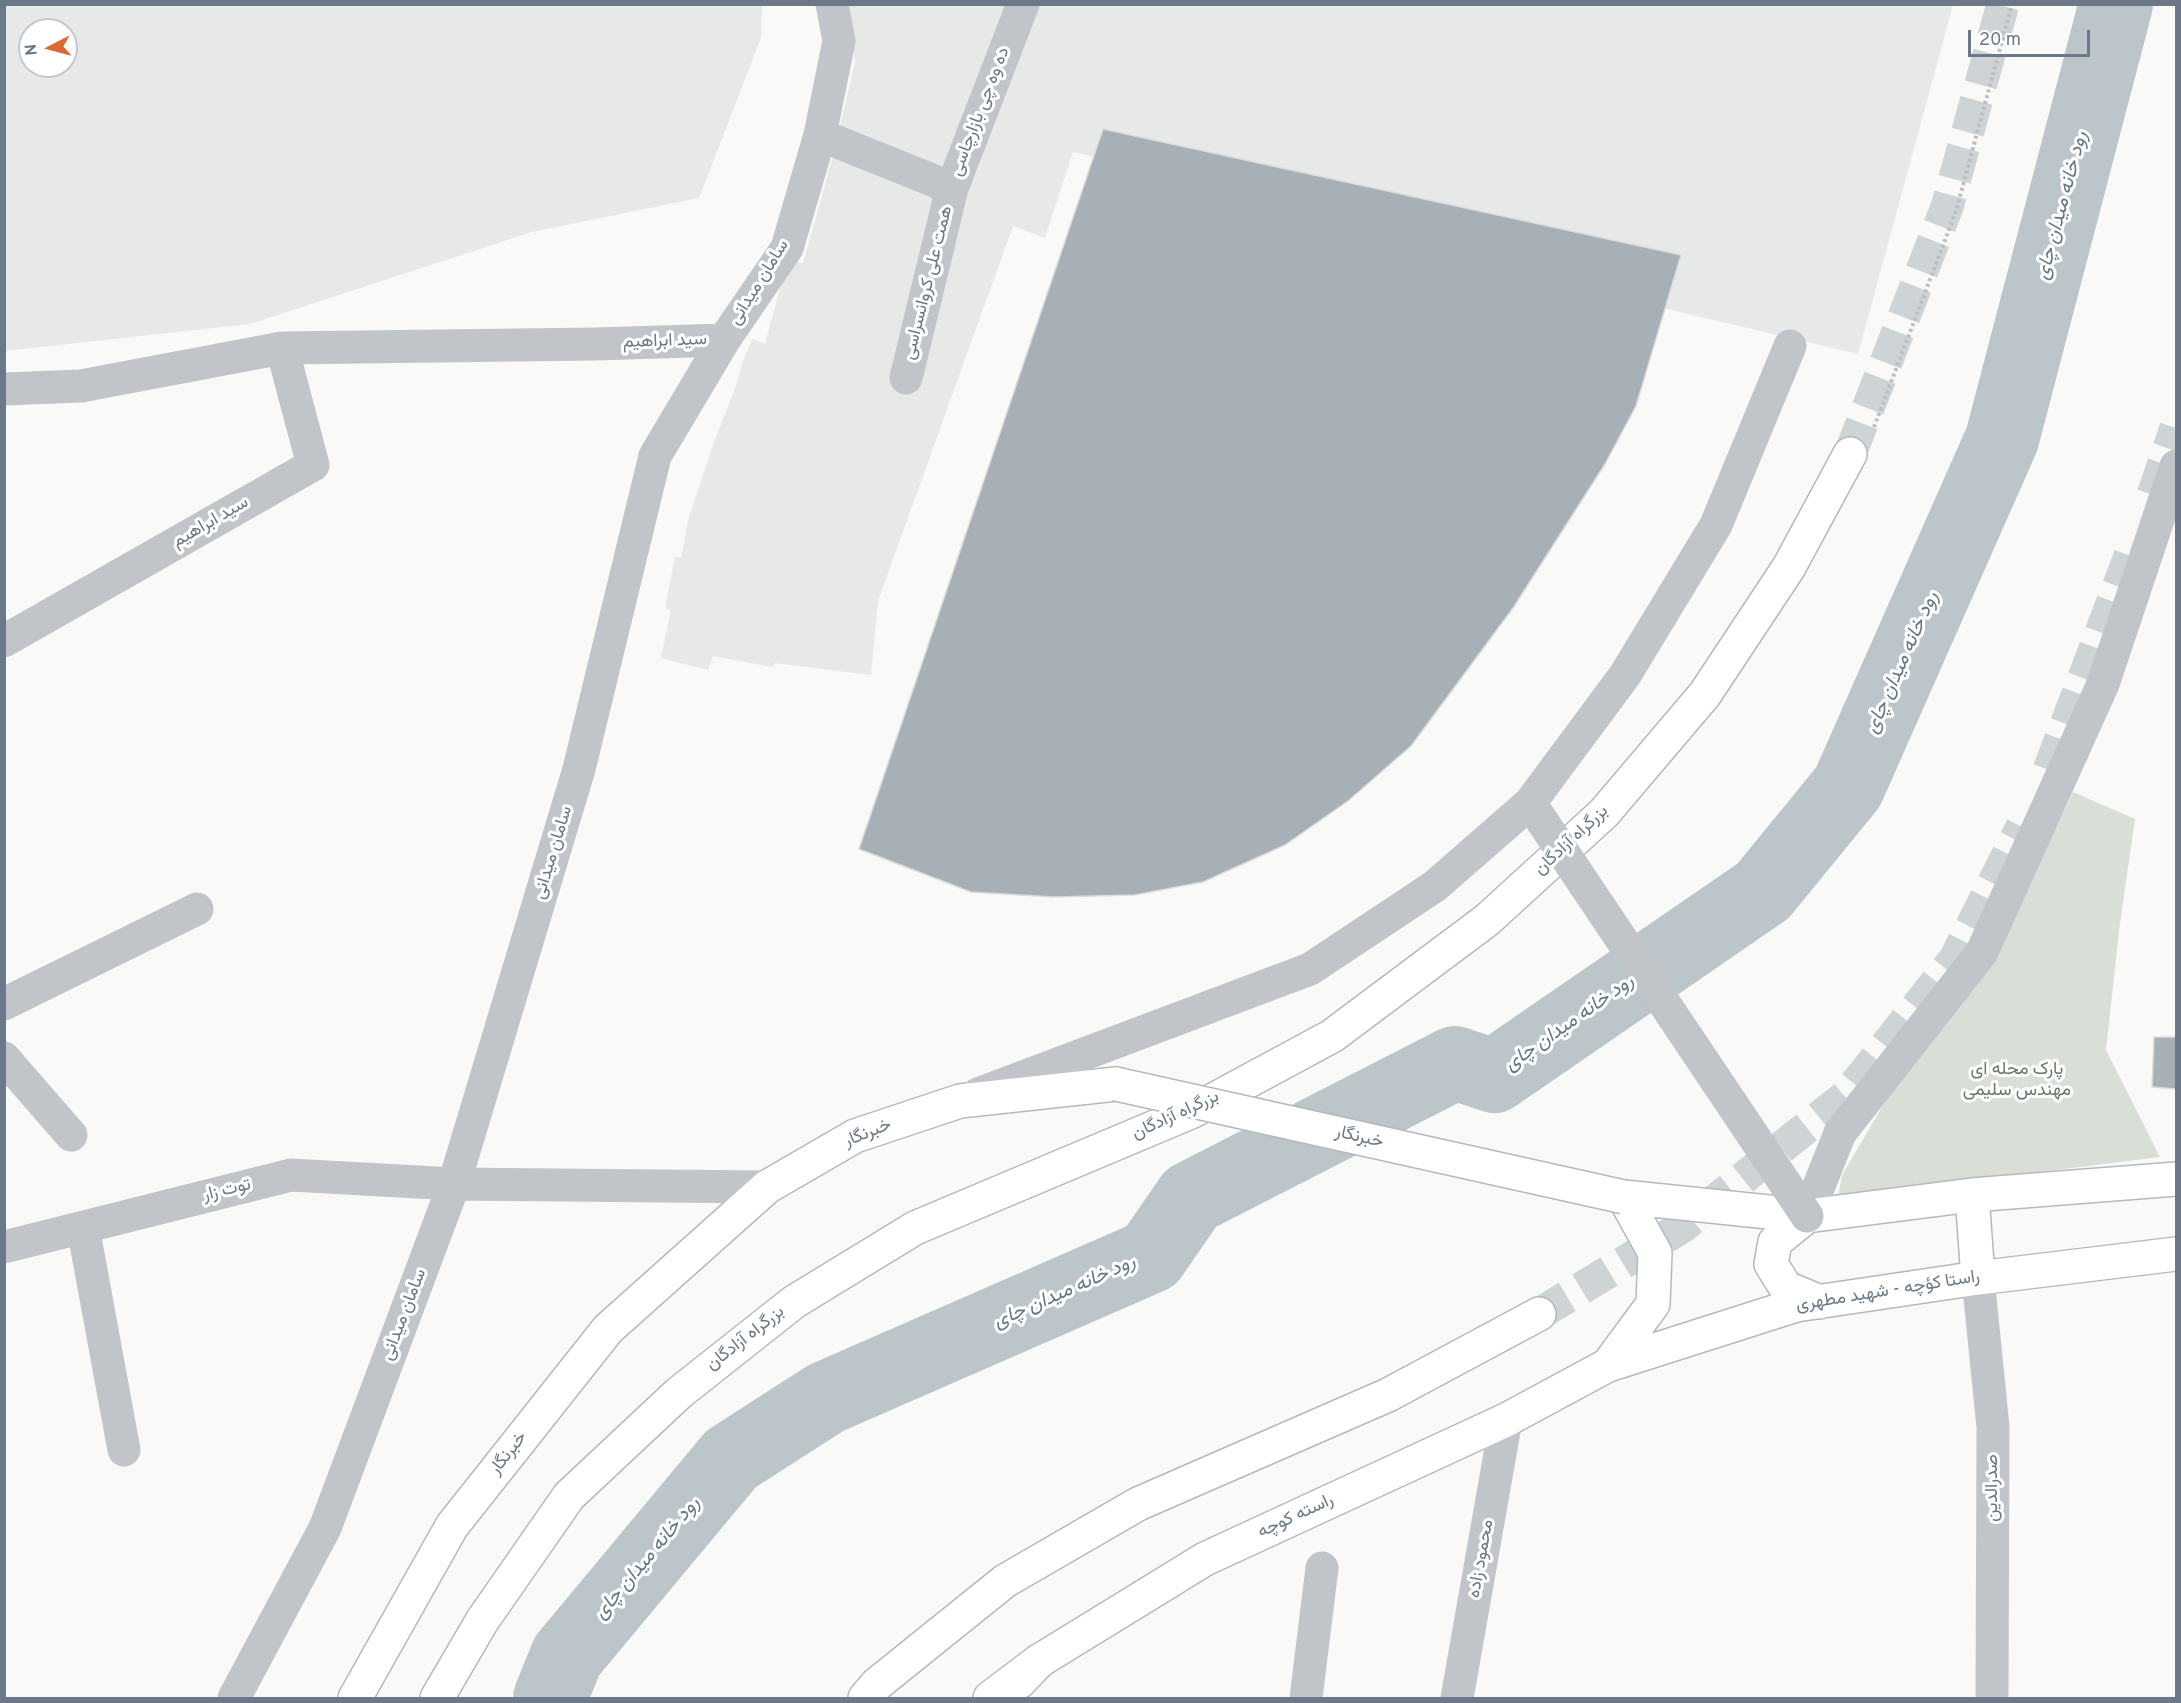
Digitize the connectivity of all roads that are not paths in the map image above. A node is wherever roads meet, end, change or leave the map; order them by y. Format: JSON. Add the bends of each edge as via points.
{"nodes":[{"id":1,"x":832,"y":4,"type":"edge"},
{"id":2,"x":1023,"y":4,"type":"edge"},
{"id":3,"x":820,"y":135,"type":"junction"},
{"id":4,"x":952,"y":188,"type":"junction"},
{"id":5,"x":724,"y":340,"type":"junction"},
{"id":6,"x":1790,"y":346,"type":"dead end"},
{"id":7,"x":282,"y":348,"type":"junction"},
{"id":8,"x":906,"y":378,"type":"dead end"},
{"id":9,"x":4,"y":389,"type":"edge"},
{"id":10,"x":1850,"y":454,"type":"tunnel mouth"},
{"id":11,"x":2176,"y":466,"type":"tunnel mouth"},
{"id":12,"x":4,"y":640,"type":"edge"},
{"id":13,"x":1530,"y":803,"type":"junction"},
{"id":14,"x":197,"y":909,"type":"dead end"},
{"id":15,"x":4,"y":1004,"type":"edge"},
{"id":16,"x":4,"y":1058,"type":"edge"},
{"id":17,"x":960,"y":1101,"type":"junction"},
{"id":18,"x":72,"y":1135,"type":"dead end"},
{"id":19,"x":2176,"y":1179,"type":"edge"},
{"id":20,"x":454,"y":1184,"type":"junction"},
{"id":21,"x":767,"y":1187,"type":"junction"},
{"id":22,"x":1972,"y":1195,"type":"junction"},
{"id":23,"x":1624,"y":1197,"type":"junction"},
{"id":24,"x":1807,"y":1216,"type":"junction"},
{"id":25,"x":82,"y":1227,"type":"junction"},
{"id":26,"x":4,"y":1247,"type":"edge"},
{"id":27,"x":2176,"y":1254,"type":"edge"},
{"id":28,"x":1978,"y":1278,"type":"junction"},
{"id":29,"x":1820,"y":1302,"type":"junction"},
{"id":30,"x":1539,"y":1314,"type":"tunnel mouth"},
{"id":31,"x":1608,"y":1365,"type":"junction"},
{"id":32,"x":1506,"y":1420,"type":"junction"},
{"id":33,"x":124,"y":1450,"type":"dead end"},
{"id":34,"x":1322,"y":1568,"type":"dead end"},
{"id":35,"x":1039,"y":1661,"type":"junction"},
{"id":36,"x":234,"y":1698,"type":"edge"},
{"id":37,"x":355,"y":1698,"type":"edge"},
{"id":38,"x":437,"y":1698,"type":"edge"},
{"id":39,"x":865,"y":1698,"type":"edge"},
{"id":40,"x":990,"y":1698,"type":"edge"},
{"id":41,"x":1004,"y":1698,"type":"edge"},
{"id":42,"x":1306,"y":1698,"type":"edge"},
{"id":43,"x":1457,"y":1698,"type":"edge"},
{"id":44,"x":1992,"y":1698,"type":"edge"}],
"edges":[{"from":1,"to":3,"type":"street","name":"سامان میدانی","via":[[839,41]]},
{"from":2,"to":4,"type":"street","name":"ده وه چی بازارچاسی"},
{"from":3,"to":4,"type":"street","name":"ده وه چی بازارچاسی"},
{"from":3,"to":5,"type":"street","name":"سامان میدانی","via":[[787,248]]},
{"from":4,"to":8,"type":"street","name":"همت علی کروانسراسی"},
{"from":5,"to":7,"type":"street","name":"سید ابراهیم"},
{"from":5,"to":20,"type":"street","name":"سامان میدانی","via":[[655,456],[579,769]]},
{"from":6,"to":13,"type":"street","via":[[1716,525],[1625,675]]},
{"from":7,"to":9,"type":"street","name":"سید ابراهیم","via":[[81,386]]},
{"from":7,"to":12,"type":"street","name":"سید ابراهیم","via":[[313,465]]},
{"from":10,"to":38,"type":"main road","name":"بزرگراه آزادگان","via":[[1789,567],[1705,694],[1604,813],[1487,920],[1332,1036],[1193,1111],[915,1228],[794,1302],[678,1393],[569,1496],[482,1621]]},
{"from":11,"to":24,"type":"street","via":[[2103,684],[1982,952],[1840,1133]]},
{"from":13,"to":17,"type":"street","via":[[1435,886],[1310,969]]},
{"from":13,"to":24,"type":"street","bridge":true},
{"from":14,"to":15,"type":"street"},
{"from":16,"to":18,"type":"street"},
{"from":17,"to":21,"type":"main road","name":"خبرنگار","via":[[855,1136]]},
{"from":17,"to":23,"type":"main road","name":"خبرنگار","bridge":true,"via":[[1116,1084]]},
{"from":19,"to":22,"type":"main road"},
{"from":20,"to":21,"type":"street","name":"توت زار"},
{"from":20,"to":25,"type":"street","name":"توت زار","via":[[291,1175]]},
{"from":20,"to":36,"type":"street","name":"سامان میدانی","via":[[325,1528]]},
{"from":21,"to":37,"type":"main road","name":"خبرنگار","via":[[608,1329],[452,1526]]},
{"from":22,"to":24,"type":"main road"},
{"from":22,"to":28,"type":"main road"},
{"from":23,"to":24,"type":"main road","name":"خبرنگار"},
{"from":23,"to":31,"type":"main road","via":[[1655,1253],[1653,1304]]},
{"from":24,"to":29,"type":"main road","via":[[1775,1242],[1771,1264],[1786,1288]]},
{"from":25,"to":26,"type":"street","name":"توت زار"},
{"from":25,"to":33,"type":"street"},
{"from":27,"to":28,"type":"main road","name":"راستا کؤچه - شهید مطهری"},
{"from":28,"to":29,"type":"main road","name":"راستا کؤچه - شهید مطهری"},
{"from":28,"to":44,"type":"street","name":"صدرالدین","via":[[1993,1427]]},
{"from":29,"to":31,"type":"main road","name":"راستا کؤچه - شهید مطهری","via":[[1796,1305]]},
{"from":30,"to":39,"type":"main road","via":[[1388,1395],[1138,1504],[1005,1581]]},
{"from":31,"to":32,"type":"main road","name":"راسته کوچه"},
{"from":32,"to":35,"type":"main road","name":"راسته کوچه","via":[[1205,1559]]},
{"from":32,"to":43,"type":"street","name":"محمود زاده"},
{"from":34,"to":42,"type":"street"},
{"from":35,"to":40,"type":"main road"},
{"from":35,"to":41,"type":"main road","name":"راسته کوچه"}]}
